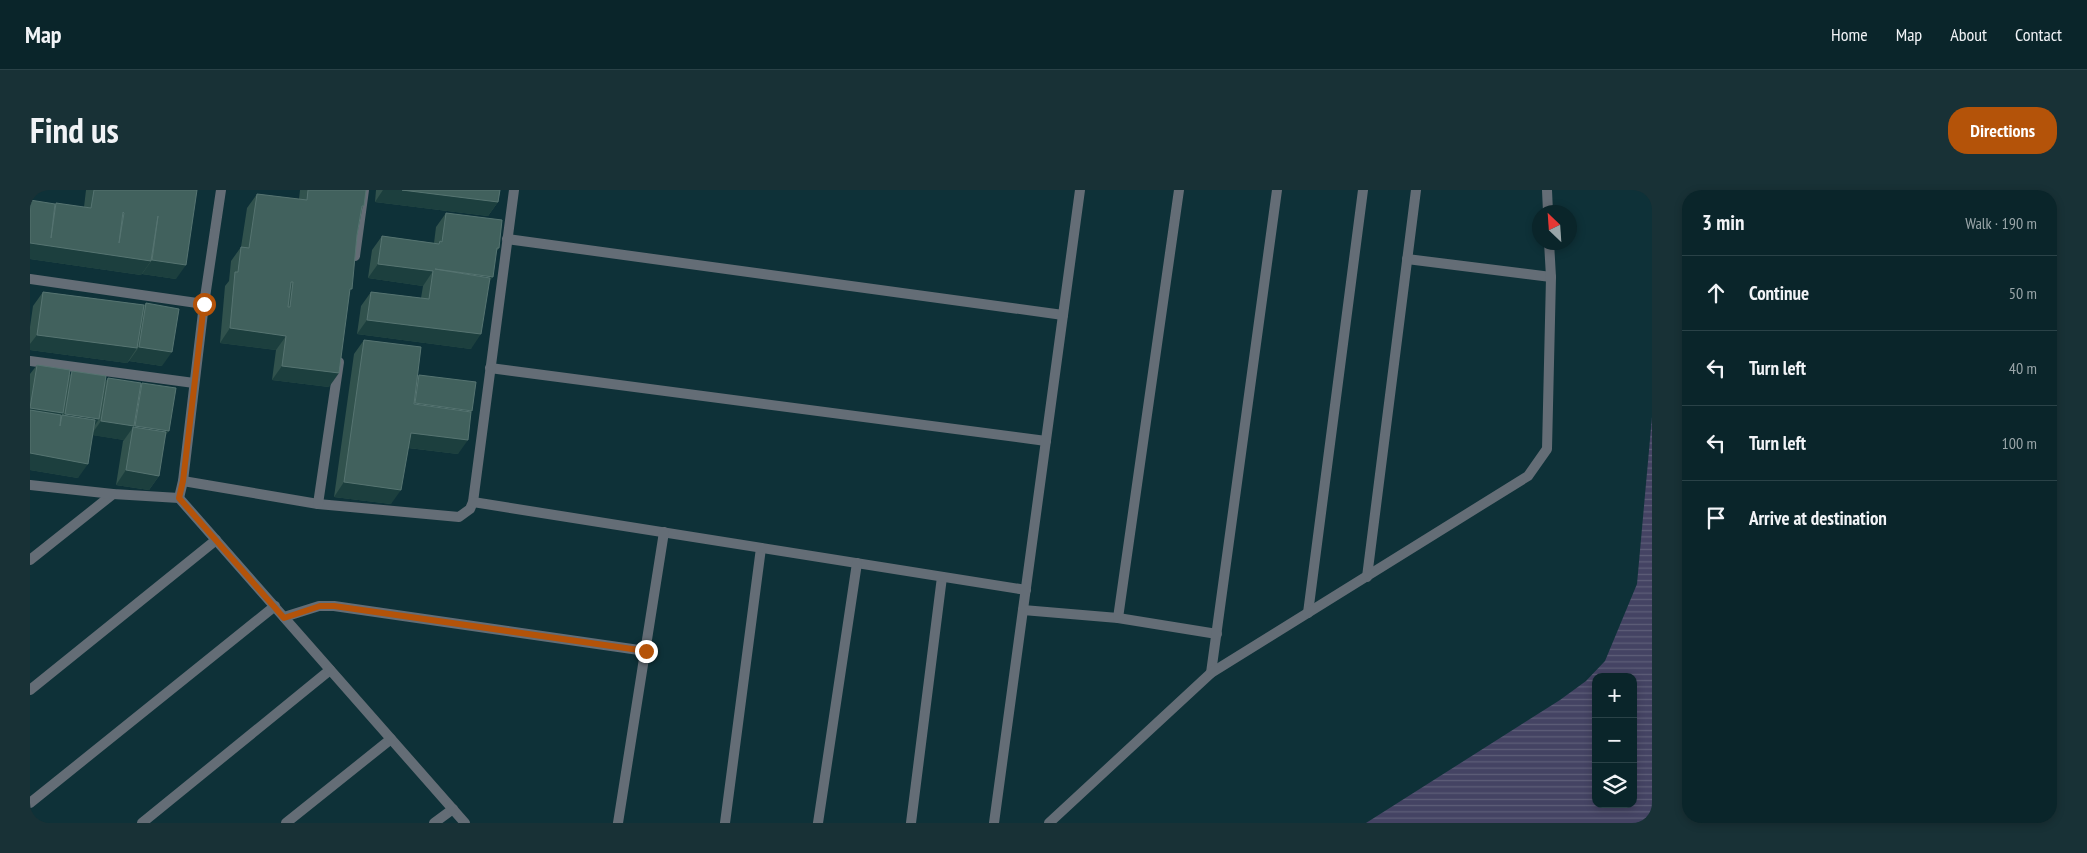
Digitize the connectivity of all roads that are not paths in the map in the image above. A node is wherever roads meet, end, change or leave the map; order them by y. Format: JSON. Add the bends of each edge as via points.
{"nodes":[{"id":1,"x":221,"y":190,"type":"edge"},
{"id":2,"x":364,"y":190,"type":"edge"},
{"id":3,"x":514,"y":190,"type":"edge"},
{"id":4,"x":1080,"y":190,"type":"edge"},
{"id":5,"x":1179,"y":190,"type":"edge"},
{"id":6,"x":1277,"y":190,"type":"edge"},
{"id":7,"x":1363,"y":190,"type":"edge"},
{"id":8,"x":1416,"y":190,"type":"edge"},
{"id":9,"x":1547,"y":190,"type":"edge"},
{"id":10,"x":1548,"y":205,"type":"edge"},
{"id":11,"x":507,"y":239,"type":"junction"},
{"id":12,"x":1549,"y":250,"type":"edge"},
{"id":13,"x":1407,"y":258,"type":"junction"},
{"id":14,"x":353,"y":269,"type":"edge"},
{"id":15,"x":1551,"y":277,"type":"junction"},
{"id":16,"x":30,"y":279,"type":"edge"},
{"id":17,"x":204,"y":304,"type":"junction"},
{"id":18,"x":1063,"y":315,"type":"junction"},
{"id":19,"x":341,"y":347,"type":"edge"},
{"id":20,"x":30,"y":361,"type":"edge"},
{"id":21,"x":490,"y":368,"type":"junction"},
{"id":22,"x":194,"y":383,"type":"junction"},
{"id":23,"x":1046,"y":441,"type":"junction"},
{"id":24,"x":183,"y":481,"type":"junction"},
{"id":25,"x":30,"y":485,"type":"edge"},
{"id":26,"x":113,"y":494,"type":"junction"},
{"id":27,"x":179,"y":498,"type":"junction"},
{"id":28,"x":473,"y":502,"type":"junction"},
{"id":29,"x":318,"y":504,"type":"junction"},
{"id":30,"x":664,"y":532,"type":"junction"},
{"id":31,"x":216,"y":540,"type":"junction"},
{"id":32,"x":762,"y":548,"type":"junction"},
{"id":33,"x":30,"y":560,"type":"edge"},
{"id":34,"x":857,"y":563,"type":"junction"},
{"id":35,"x":942,"y":576,"type":"junction"},
{"id":36,"x":1367,"y":577,"type":"junction"},
{"id":37,"x":1026,"y":590,"type":"junction"},
{"id":38,"x":275,"y":606,"type":"junction"},
{"id":39,"x":1023,"y":610,"type":"junction"},
{"id":40,"x":1308,"y":613,"type":"junction"},
{"id":41,"x":284,"y":618,"type":"junction"},
{"id":42,"x":1118,"y":618,"type":"junction"},
{"id":43,"x":1217,"y":634,"type":"junction"},
{"id":44,"x":646,"y":651,"type":"junction"},
{"id":45,"x":330,"y":670,"type":"junction"},
{"id":46,"x":1212,"y":673,"type":"junction"},
{"id":47,"x":30,"y":690,"type":"edge"},
{"id":48,"x":391,"y":739,"type":"junction"},
{"id":49,"x":30,"y":803,"type":"edge"},
{"id":50,"x":453,"y":809,"type":"junction"},
{"id":51,"x":142,"y":823,"type":"edge"},
{"id":52,"x":286,"y":823,"type":"edge"},
{"id":53,"x":434,"y":823,"type":"edge"},
{"id":54,"x":465,"y":823,"type":"edge"},
{"id":55,"x":618,"y":823,"type":"edge"},
{"id":56,"x":725,"y":823,"type":"edge"},
{"id":57,"x":818,"y":823,"type":"edge"},
{"id":58,"x":911,"y":823,"type":"edge"},
{"id":59,"x":994,"y":823,"type":"edge"},
{"id":60,"x":1049,"y":823,"type":"edge"}],
"edges":[{"from":1,"to":17,"type":"street"},
{"from":2,"to":14,"type":"street"},
{"from":3,"to":11,"type":"street"},
{"from":4,"to":18,"type":"street"},
{"from":5,"to":42,"type":"street"},
{"from":6,"to":43,"type":"street"},
{"from":7,"to":40,"type":"street"},
{"from":8,"to":13,"type":"street"},
{"from":9,"to":10,"type":"street"},
{"from":11,"to":18,"type":"street"},
{"from":11,"to":21,"type":"street"},
{"from":12,"to":15,"type":"street"},
{"from":13,"to":15,"type":"street"},
{"from":13,"to":36,"type":"street"},
{"from":15,"to":36,"type":"street","via":[[1547,449],[1528,476]]},
{"from":16,"to":17,"type":"street"},
{"from":17,"to":22,"type":"street"},
{"from":18,"to":23,"type":"street"},
{"from":19,"to":29,"type":"street"},
{"from":20,"to":22,"type":"street"},
{"from":21,"to":23,"type":"street"},
{"from":21,"to":28,"type":"street"},
{"from":22,"to":24,"type":"street"},
{"from":23,"to":37,"type":"street"},
{"from":24,"to":27,"type":"street"},
{"from":24,"to":29,"type":"street"},
{"from":25,"to":26,"type":"street"},
{"from":26,"to":27,"type":"street"},
{"from":26,"to":33,"type":"street"},
{"from":27,"to":31,"type":"street"},
{"from":28,"to":29,"type":"street","via":[[466,514],[459,517]]},
{"from":28,"to":30,"type":"street"},
{"from":30,"to":32,"type":"street"},
{"from":30,"to":44,"type":"street"},
{"from":31,"to":38,"type":"street"},
{"from":31,"to":47,"type":"street"},
{"from":32,"to":34,"type":"street"},
{"from":32,"to":56,"type":"street"},
{"from":34,"to":35,"type":"street"},
{"from":34,"to":57,"type":"street"},
{"from":35,"to":37,"type":"street"},
{"from":35,"to":58,"type":"street"},
{"from":36,"to":40,"type":"street"},
{"from":37,"to":39,"type":"street"},
{"from":38,"to":41,"type":"street"},
{"from":38,"to":49,"type":"street"},
{"from":39,"to":42,"type":"street"},
{"from":39,"to":59,"type":"street"},
{"from":40,"to":46,"type":"street"},
{"from":41,"to":44,"type":"street","via":[[320,606],[334,606]]},
{"from":41,"to":45,"type":"street"},
{"from":42,"to":43,"type":"street"},
{"from":43,"to":46,"type":"street"},
{"from":44,"to":55,"type":"street"},
{"from":45,"to":48,"type":"street"},
{"from":45,"to":51,"type":"street"},
{"from":46,"to":60,"type":"street"},
{"from":48,"to":50,"type":"street"},
{"from":48,"to":52,"type":"street"},
{"from":50,"to":53,"type":"street"},
{"from":50,"to":54,"type":"street"}]}
